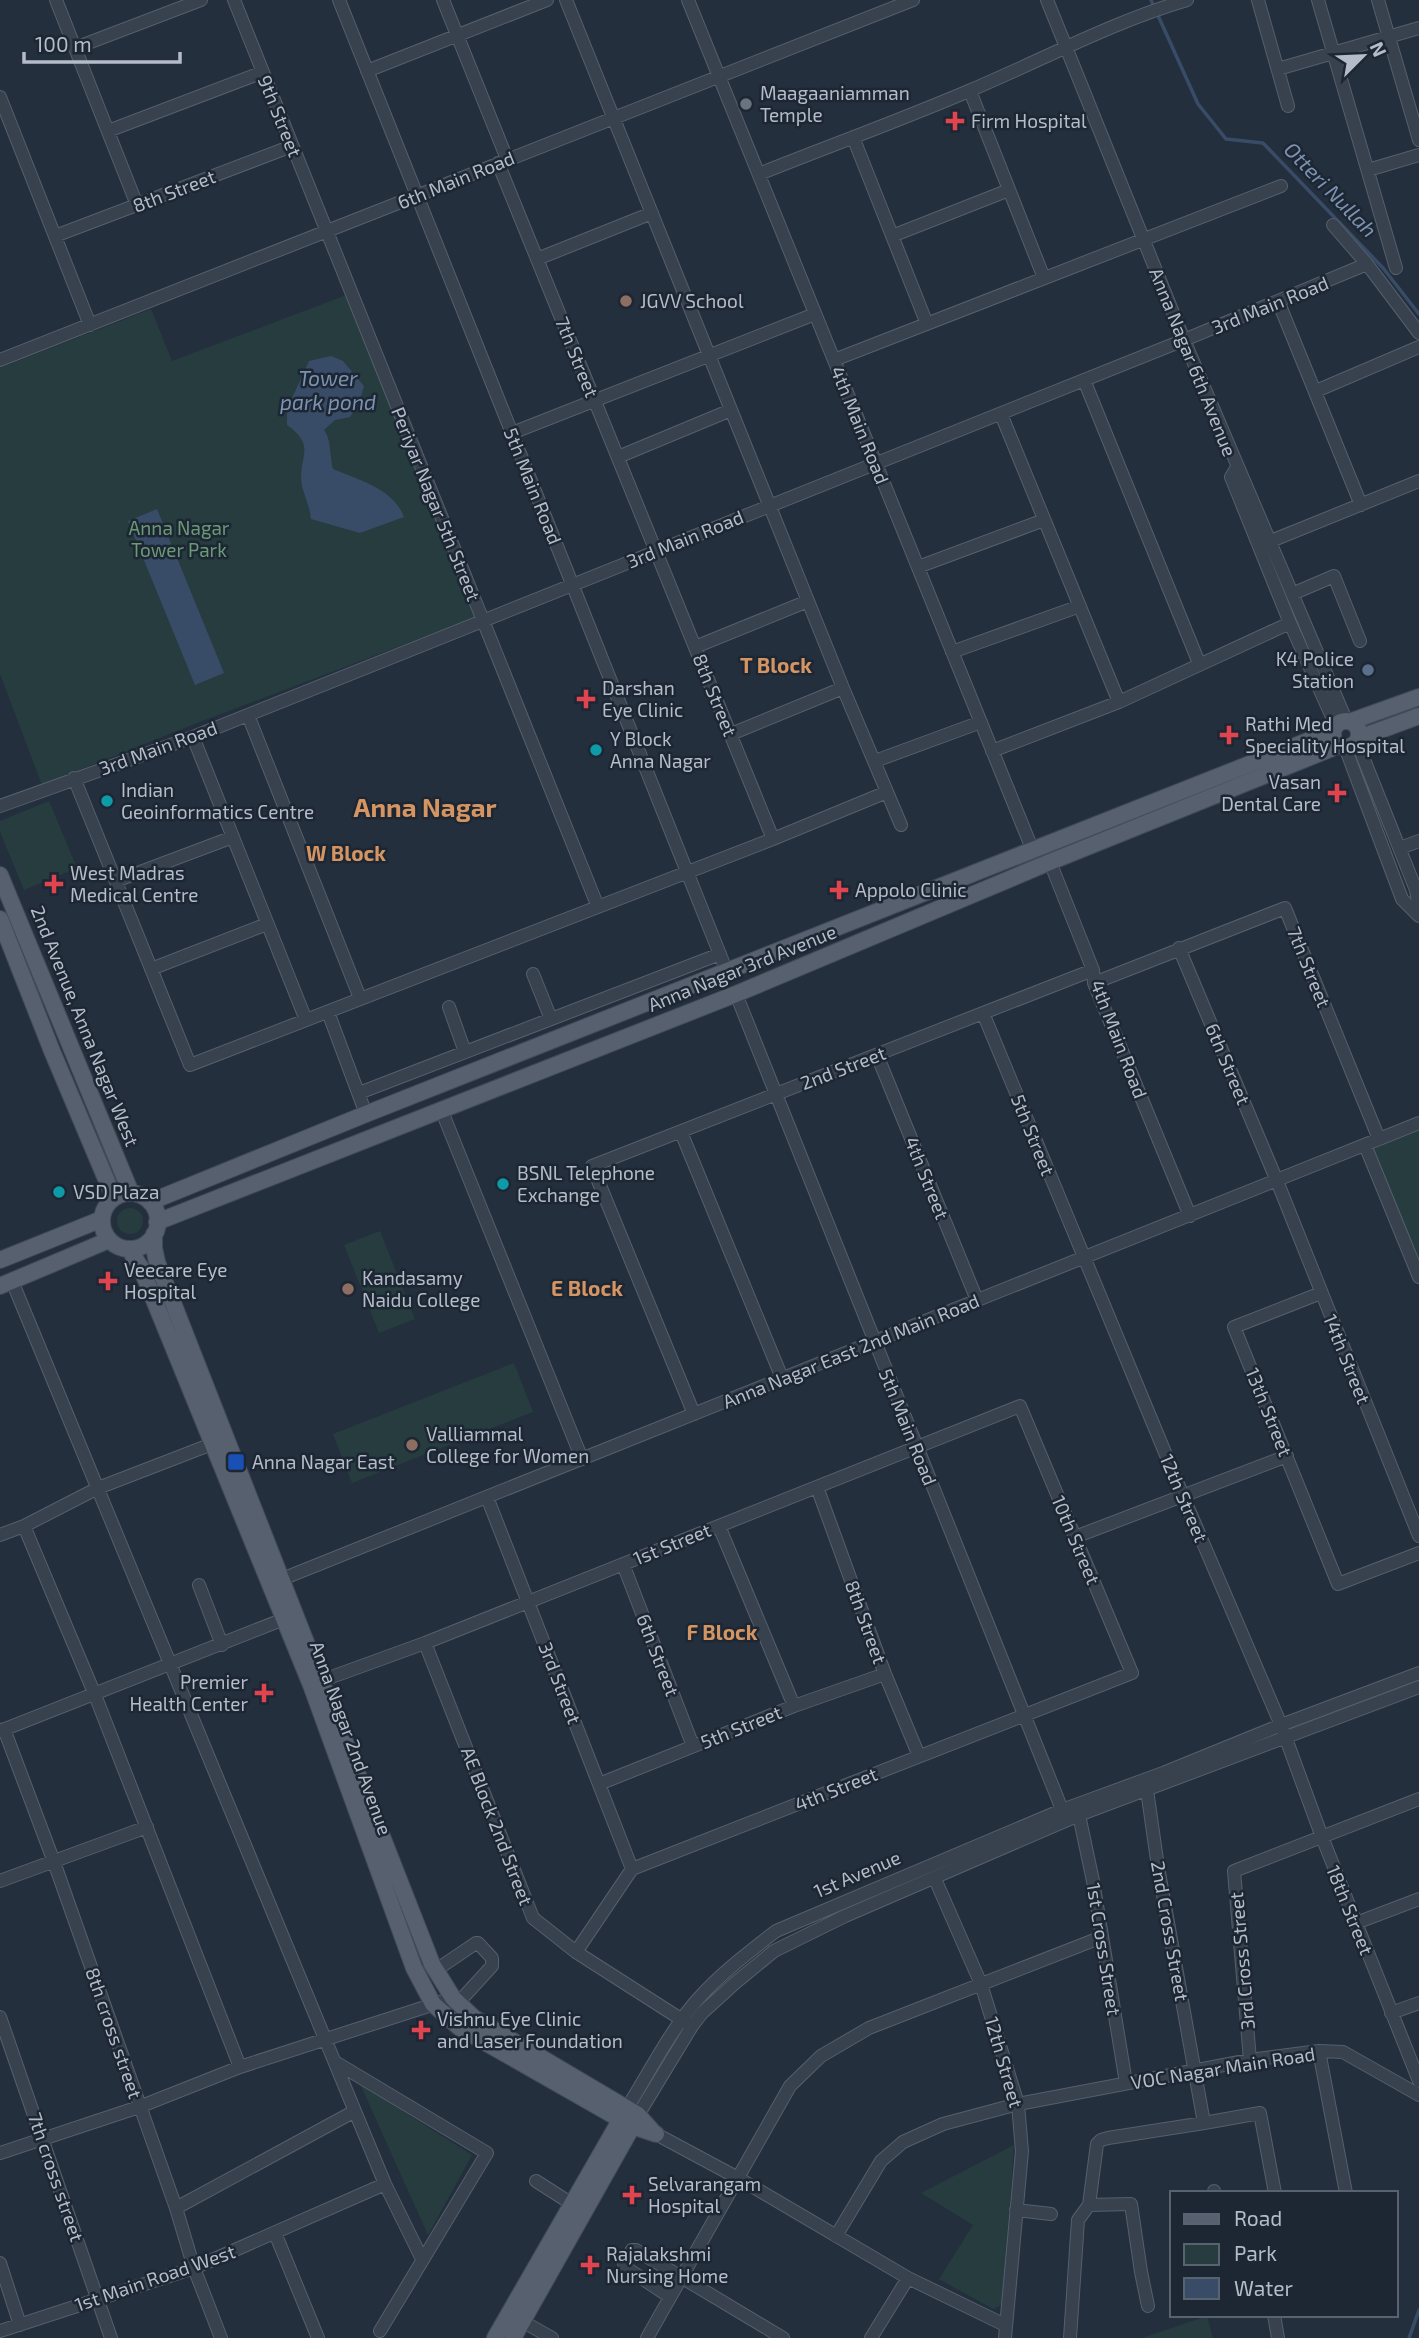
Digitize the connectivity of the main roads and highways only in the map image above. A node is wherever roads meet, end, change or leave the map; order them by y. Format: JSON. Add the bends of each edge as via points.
{"nodes":[{"id":1,"x":1419,"y":697,"type":"edge"},
{"id":2,"x":1419,"y":716,"type":"edge"},
{"id":3,"x":1346,"y":734,"type":"junction"},
{"id":4,"x":0,"y":875,"type":"edge"},
{"id":5,"x":0,"y":919,"type":"edge"},
{"id":6,"x":131,"y":1193,"type":"junction"},
{"id":7,"x":114,"y":1198,"type":"junction"},
{"id":8,"x":150,"y":1202,"type":"junction"},
{"id":9,"x":96,"y":1221,"type":"junction"},
{"id":10,"x":156,"y":1228,"type":"junction"},
{"id":11,"x":104,"y":1242,"type":"junction"},
{"id":12,"x":128,"y":1249,"type":"junction"},
{"id":13,"x":0,"y":1260,"type":"edge"},
{"id":14,"x":6,"y":1283,"type":"edge"},
{"id":15,"x":317,"y":1683,"type":"junction"},
{"id":16,"x":629,"y":2118,"type":"junction"},
{"id":17,"x":656,"y":2134,"type":"road end"},
{"id":18,"x":495,"y":2338,"type":"edge"},
{"id":19,"x":513,"y":2338,"type":"edge"}],
"edges":[{"from":1,"to":3,"type":"main road","name":"Anna Nagar 3rd Avenue"},
{"from":2,"to":3,"type":"main road","name":"Anna Nagar 3rd Avenue"},
{"from":3,"to":8,"type":"main road","name":"Anna Nagar 3rd Avenue","via":[[1033,851]]},
{"from":3,"to":10,"type":"main road","name":"Anna Nagar 3rd Avenue","via":[[736,994],[441,1109]]},
{"from":4,"to":6,"type":"main road","name":"2nd Avenue, Anna Nagar West"},
{"from":5,"to":7,"type":"main road","name":"2nd Avenue, Anna Nagar West"},
{"from":6,"to":7,"type":"main road"},
{"from":6,"to":8,"type":"main road"},
{"from":7,"to":9,"type":"main road"},
{"from":8,"to":10,"type":"main road"},
{"from":9,"to":11,"type":"main road"},
{"from":9,"to":13,"type":"main road"},
{"from":10,"to":12,"type":"main road","via":[[146,1243]]},
{"from":10,"to":15,"type":"main road","name":"Anna Nagar 2nd Avenue","via":[[157,1262],[282,1579]]},
{"from":11,"to":12,"type":"main road"},
{"from":11,"to":14,"type":"main road"},
{"from":12,"to":15,"type":"main road","name":"Anna Nagar 2nd Avenue","via":[[141,1268],[284,1619]]},
{"from":15,"to":16,"type":"main road","name":"Anna Nagar 2nd Avenue","via":[[436,1970],[456,2000],[474,2018]]},
{"from":15,"to":16,"type":"main road","name":"Anna Nagar 2nd Avenue","via":[[414,1968],[433,2004],[460,2028]]},
{"from":16,"to":17,"type":"main road","name":"Anna Nagar 2nd Avenue"},
{"from":16,"to":18,"type":"main road","name":"1st Avenue","via":[[572,2204]]},
{"from":16,"to":19,"type":"main road","name":"1st Avenue"}]}
